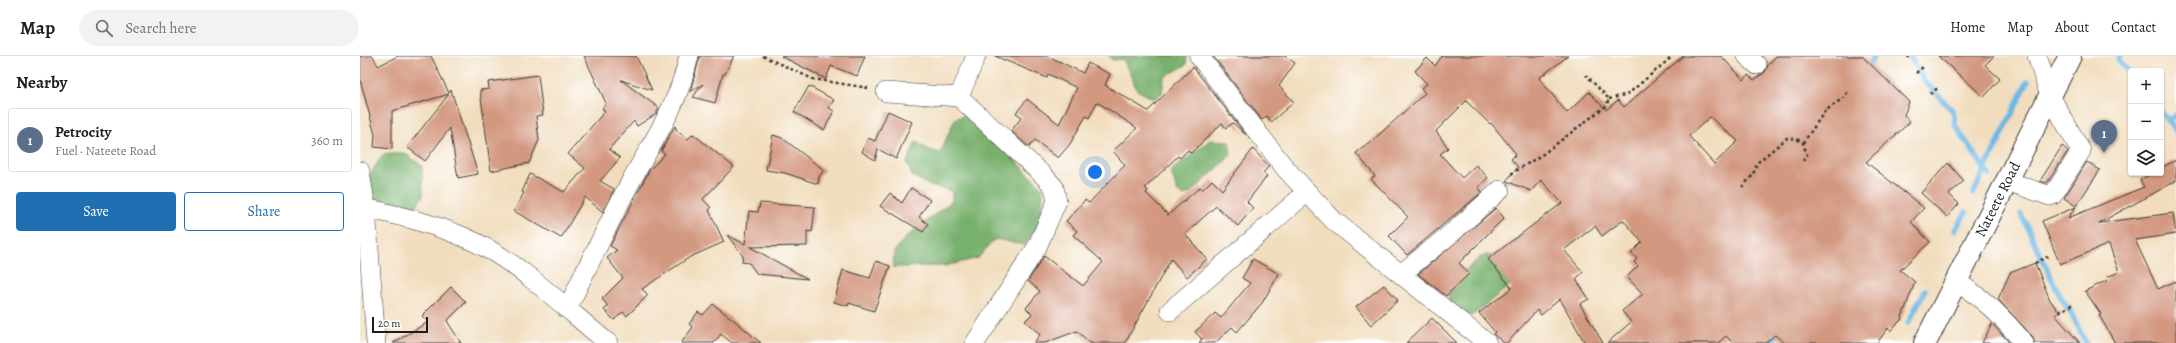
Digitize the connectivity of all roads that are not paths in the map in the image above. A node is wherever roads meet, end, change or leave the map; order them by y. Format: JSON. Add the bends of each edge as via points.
{"nodes":[{"id":1,"x":689,"y":56,"type":"edge"},
{"id":2,"x":976,"y":56,"type":"edge"},
{"id":3,"x":1199,"y":56,"type":"edge"},
{"id":4,"x":2037,"y":56,"type":"edge"},
{"id":5,"x":2070,"y":56,"type":"edge"},
{"id":6,"x":886,"y":92,"type":"road end"},
{"id":7,"x":2050,"y":96,"type":"junction"},
{"id":8,"x":959,"y":98,"type":"junction"},
{"id":9,"x":360,"y":171,"type":"edge"},
{"id":10,"x":2007,"y":181,"type":"junction"},
{"id":11,"x":1500,"y":190,"type":"dead end"},
{"id":12,"x":1306,"y":193,"type":"junction"},
{"id":13,"x":363,"y":208,"type":"edge"},
{"id":14,"x":1401,"y":274,"type":"junction"},
{"id":15,"x":1956,"y":282,"type":"junction"},
{"id":16,"x":567,"y":309,"type":"junction"},
{"id":17,"x":1170,"y":311,"type":"dead end"},
{"id":18,"x":376,"y":343,"type":"edge"},
{"id":19,"x":608,"y":343,"type":"edge"},
{"id":20,"x":975,"y":343,"type":"edge"},
{"id":21,"x":1486,"y":343,"type":"edge"},
{"id":22,"x":1925,"y":343,"type":"edge"},
{"id":23,"x":2024,"y":343,"type":"edge"}],
"edges":[{"from":1,"to":16,"type":"street","via":[[672,110],[604,232]]},
{"from":2,"to":8,"type":"street"},
{"from":3,"to":12,"type":"street"},
{"from":4,"to":7,"type":"street"},
{"from":5,"to":7,"type":"main road","name":"Nateete Road"},
{"from":6,"to":8,"type":"street"},
{"from":7,"to":10,"type":"main road","name":"Nateete Road"},
{"from":7,"to":10,"type":"street","via":[[2081,151],[2053,195]]},
{"from":8,"to":20,"type":"street","via":[[1045,178],[1057,194],[1057,201],[1037,247]]},
{"from":9,"to":13,"type":"street"},
{"from":10,"to":15,"type":"main road","name":"Nateete Road"},
{"from":11,"to":14,"type":"street"},
{"from":12,"to":14,"type":"street","via":[[1333,220]]},
{"from":12,"to":17,"type":"street"},
{"from":13,"to":16,"type":"street","via":[[417,222],[472,241],[512,264]]},
{"from":13,"to":18,"type":"street"},
{"from":14,"to":21,"type":"street"},
{"from":15,"to":22,"type":"main road","name":"Nateete Road"},
{"from":15,"to":23,"type":"street","via":[[1992,306]]},
{"from":16,"to":19,"type":"street"}]}
